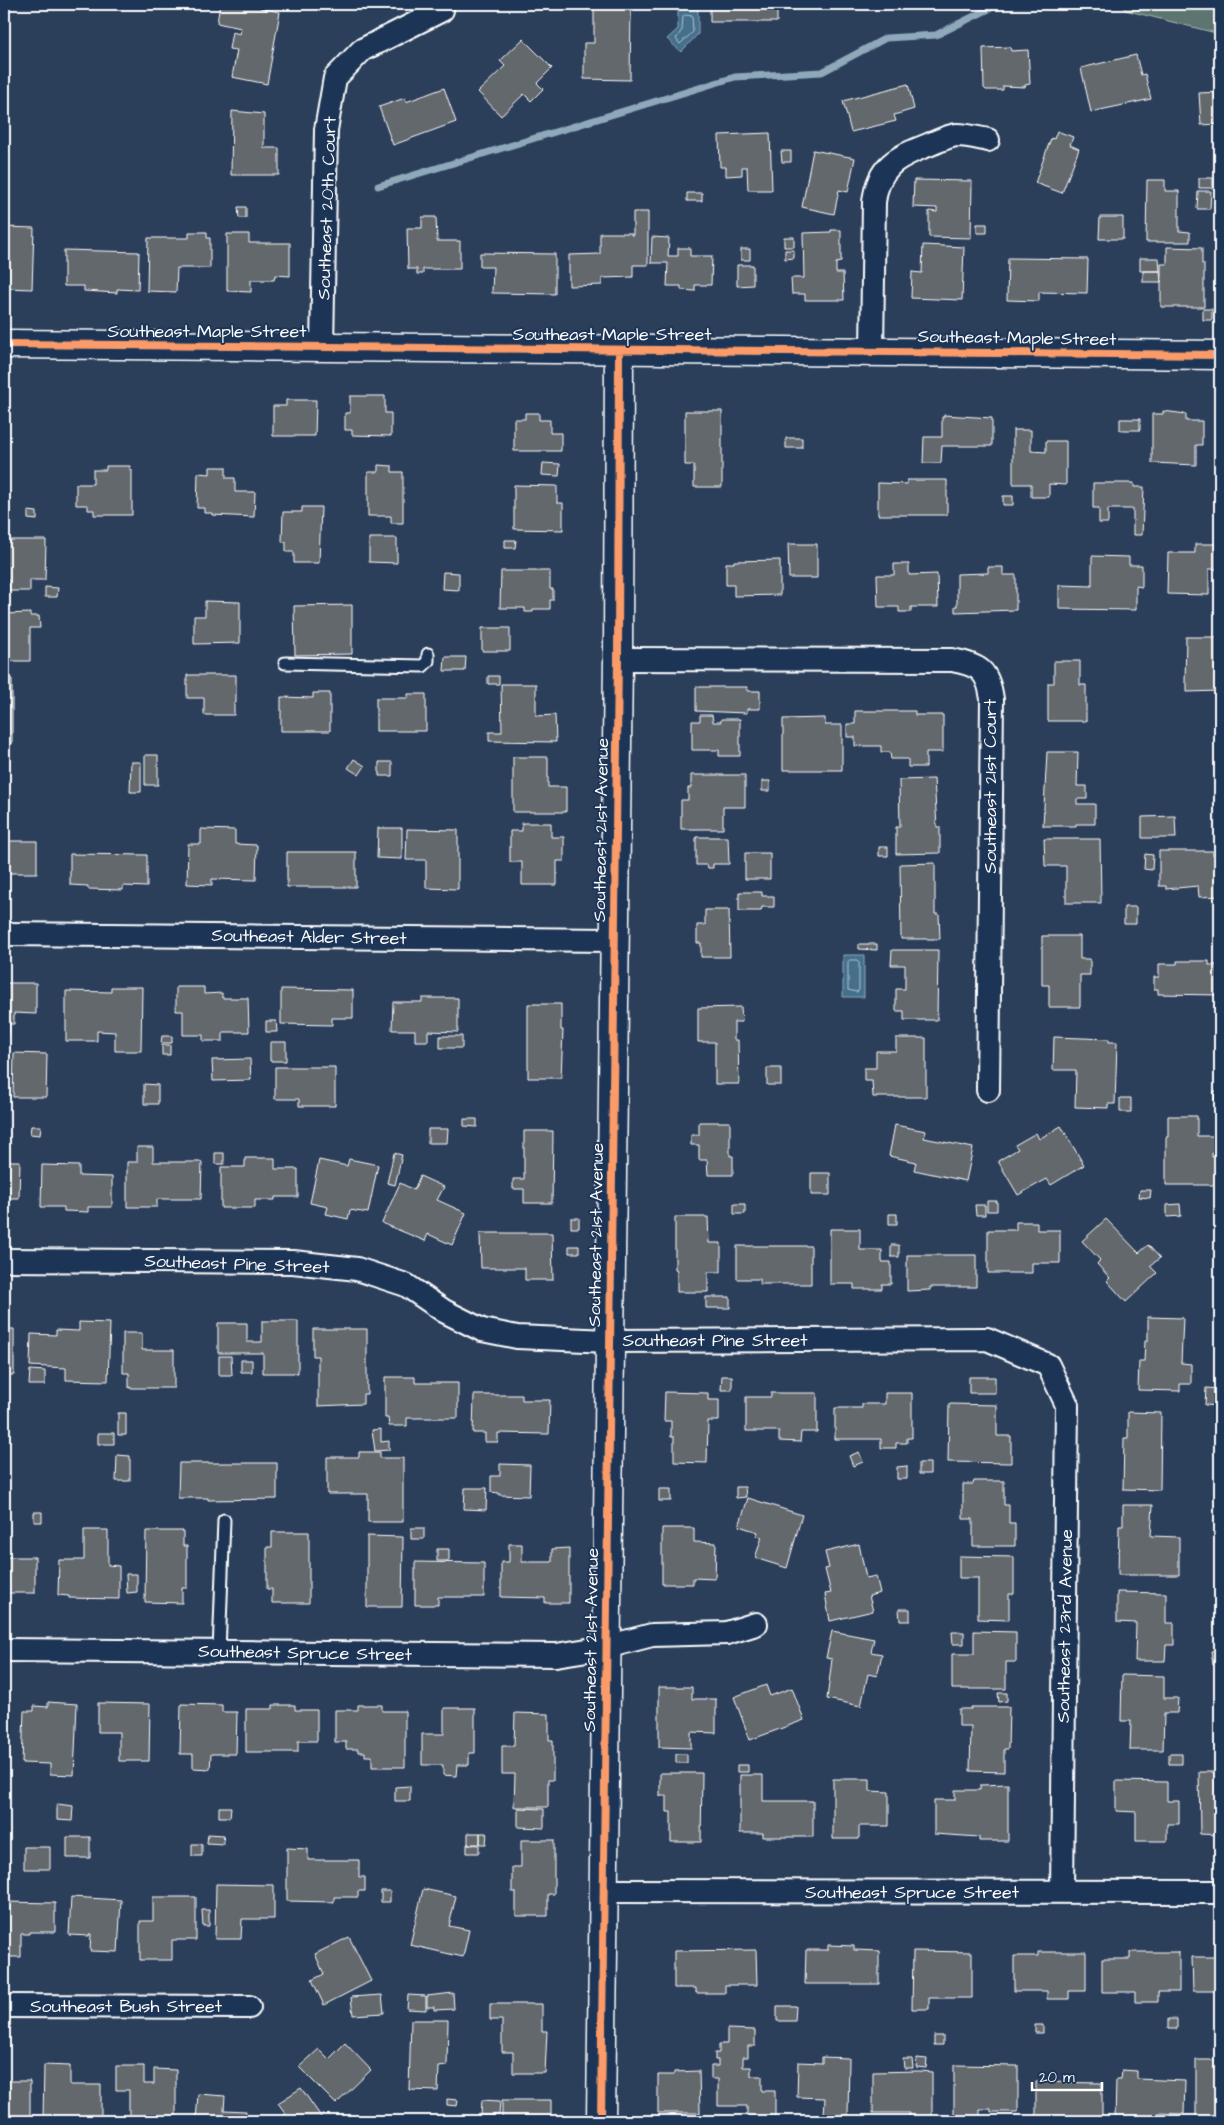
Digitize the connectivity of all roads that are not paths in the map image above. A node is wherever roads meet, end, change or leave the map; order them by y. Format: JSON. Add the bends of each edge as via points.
{"nodes":[{"id":1,"x":443,"y":7,"type":"edge"},
{"id":2,"x":988,"y":140,"type":"dead end"},
{"id":3,"x":4,"y":344,"type":"edge"},
{"id":4,"x":322,"y":346,"type":"junction"},
{"id":5,"x":619,"y":350,"type":"junction"},
{"id":6,"x":872,"y":351,"type":"junction"},
{"id":7,"x":1220,"y":355,"type":"edge"},
{"id":8,"x":428,"y":654,"type":"dead end"},
{"id":9,"x":618,"y":659,"type":"junction"},
{"id":10,"x":285,"y":663,"type":"dead end"},
{"id":11,"x":4,"y":934,"type":"edge"},
{"id":12,"x":614,"y":940,"type":"junction"},
{"id":13,"x":988,"y":1090,"type":"dead end"},
{"id":14,"x":4,"y":1260,"type":"edge"},
{"id":15,"x":609,"y":1341,"type":"junction"},
{"id":16,"x":1048,"y":1365,"type":"joint"},
{"id":17,"x":224,"y":1520,"type":"dead end"},
{"id":18,"x":756,"y":1624,"type":"dead end"},
{"id":19,"x":606,"y":1647,"type":"junction"},
{"id":20,"x":4,"y":1650,"type":"edge"},
{"id":21,"x":219,"y":1652,"type":"junction"},
{"id":22,"x":604,"y":1891,"type":"junction"},
{"id":23,"x":1062,"y":1892,"type":"junction"},
{"id":24,"x":1220,"y":1892,"type":"edge"},
{"id":25,"x":4,"y":2006,"type":"edge"},
{"id":26,"x":249,"y":2007,"type":"dead end"},
{"id":27,"x":601,"y":2121,"type":"edge"}],
"edges":[{"from":1,"to":4,"type":"street","name":"Southeast 20th Court","via":[[362,50],[336,78],[326,130]]},
{"from":2,"to":6,"type":"street","via":[[950,136],[903,154],[884,170],[874,202]]},
{"from":3,"to":4,"type":"street","name":"Southeast Maple Street"},
{"from":4,"to":5,"type":"street","name":"Southeast Maple Street"},
{"from":5,"to":6,"type":"street","name":"Southeast Maple Street"},
{"from":5,"to":9,"type":"street","name":"Southeast 21st Avenue"},
{"from":6,"to":7,"type":"street","name":"Southeast Maple Street"},
{"from":8,"to":10,"type":"lane","via":[[423,666]]},
{"from":9,"to":12,"type":"street","name":"Southeast 21st Avenue"},
{"from":9,"to":13,"type":"street","name":"Southeast 21st Court","via":[[952,660],[968,663],[982,672],[989,683],[992,699]]},
{"from":11,"to":12,"type":"street","name":"Southeast Alder Street"},
{"from":12,"to":15,"type":"street","name":"Southeast 21st Avenue"},
{"from":14,"to":15,"type":"street","name":"Southeast Pine Street","via":[[293,1262],[357,1269],[406,1285],[444,1311],[482,1330],[517,1337]]},
{"from":15,"to":16,"type":"street","name":"Southeast Pine Street","via":[[987,1339]]},
{"from":15,"to":19,"type":"street","name":"Southeast 21st Avenue"},
{"from":16,"to":23,"type":"street","name":"Southeast 23rd Avenue","via":[[1067,1405]]},
{"from":17,"to":21,"type":"lane"},
{"from":18,"to":19,"type":"street","name":"Southeast Spruce Street","via":[[727,1633],[652,1635]]},
{"from":19,"to":21,"type":"street","name":"Southeast Spruce Street","via":[[556,1656]]},
{"from":19,"to":22,"type":"street","name":"Southeast 21st Avenue"},
{"from":20,"to":21,"type":"street","name":"Southeast Spruce Street"},
{"from":22,"to":23,"type":"street","name":"Southeast Spruce Street"},
{"from":22,"to":27,"type":"street","name":"Southeast 21st Avenue"},
{"from":23,"to":24,"type":"street","name":"Southeast Spruce Street"},
{"from":25,"to":26,"type":"street","name":"Southeast Bush Street"}]}
